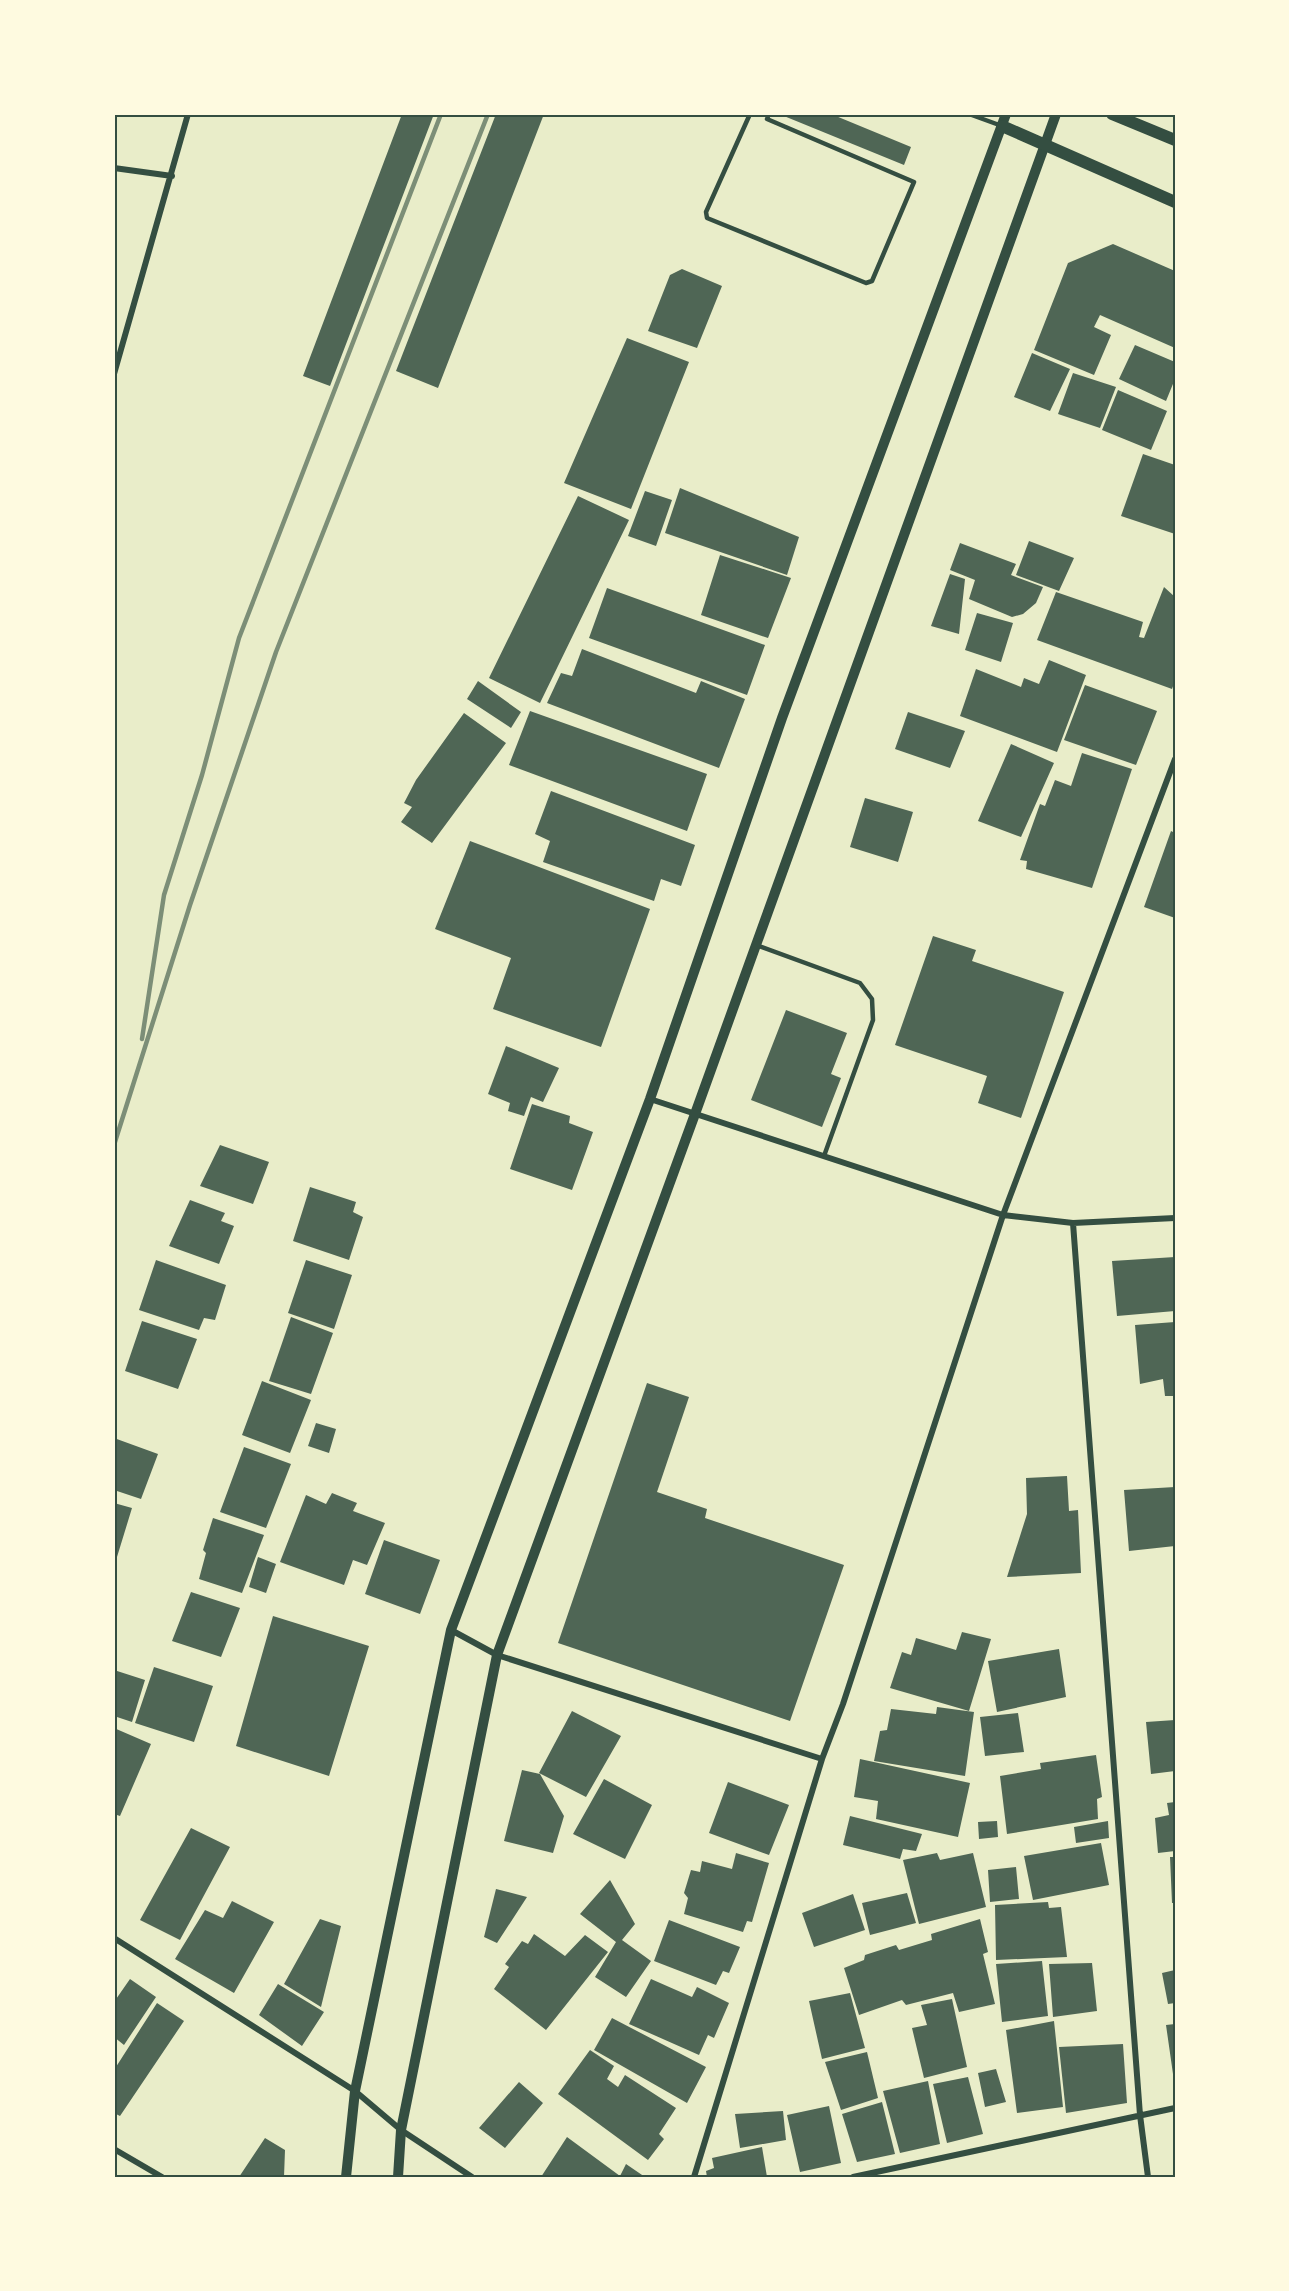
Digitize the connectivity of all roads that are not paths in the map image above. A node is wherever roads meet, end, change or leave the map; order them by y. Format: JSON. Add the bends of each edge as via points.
{"nodes":[{"id":1,"x":188,"y":114,"type":"edge"},
{"id":2,"x":750,"y":114,"type":"edge"},
{"id":3,"x":769,"y":114,"type":"edge"},
{"id":4,"x":969,"y":114,"type":"edge"},
{"id":5,"x":1056,"y":114,"type":"edge"},
{"id":6,"x":1112,"y":114,"type":"edge"},
{"id":7,"x":1004,"y":120,"type":"edge"},
{"id":8,"x":1175,"y":140,"type":"edge"},
{"id":9,"x":1045,"y":145,"type":"junction"},
{"id":10,"x":114,"y":168,"type":"edge"},
{"id":11,"x":172,"y":176,"type":"junction"},
{"id":12,"x":1175,"y":202,"type":"edge"},
{"id":13,"x":114,"y":374,"type":"edge"},
{"id":14,"x":1175,"y":759,"type":"edge"},
{"id":15,"x":1171,"y":781,"type":"edge"},
{"id":16,"x":756,"y":945,"type":"junction"},
{"id":17,"x":650,"y":1099,"type":"junction"},
{"id":18,"x":695,"y":1114,"type":"junction"},
{"id":19,"x":824,"y":1156,"type":"junction"},
{"id":20,"x":1003,"y":1215,"type":"junction"},
{"id":21,"x":1175,"y":1218,"type":"edge"},
{"id":22,"x":1073,"y":1223,"type":"junction"},
{"id":23,"x":451,"y":1630,"type":"junction"},
{"id":24,"x":497,"y":1655,"type":"junction"},
{"id":25,"x":822,"y":1759,"type":"junction"},
{"id":26,"x":114,"y":1938,"type":"edge"},
{"id":27,"x":355,"y":2091,"type":"junction"},
{"id":28,"x":1175,"y":2108,"type":"edge"},
{"id":29,"x":1140,"y":2115,"type":"junction"},
{"id":30,"x":402,"y":2130,"type":"junction"},
{"id":31,"x":114,"y":2149,"type":"edge"},
{"id":32,"x":162,"y":2177,"type":"edge"},
{"id":33,"x":346,"y":2177,"type":"edge"},
{"id":34,"x":398,"y":2177,"type":"edge"},
{"id":35,"x":472,"y":2177,"type":"edge"},
{"id":36,"x":694,"y":2177,"type":"edge"},
{"id":37,"x":853,"y":2177,"type":"edge"},
{"id":38,"x":1148,"y":2177,"type":"edge"}],
"edges":[{"from":1,"to":11,"type":"street"},
{"from":2,"to":3,"type":"lane","via":[[706,212],[707,218],[866,284],[872,281],[914,182],[767,119]]},
{"from":4,"to":7,"type":"lane"},
{"from":5,"to":9,"type":"street"},
{"from":6,"to":8,"type":"main road"},
{"from":7,"to":9,"type":"main road"},
{"from":7,"to":17,"type":"street","via":[[786,707]]},
{"from":9,"to":12,"type":"main road"},
{"from":9,"to":16,"type":"street"},
{"from":10,"to":11,"type":"street"},
{"from":11,"to":13,"type":"street"},
{"from":14,"to":15,"type":"street"},
{"from":15,"to":20,"type":"street"},
{"from":16,"to":18,"type":"street"},
{"from":16,"to":19,"type":"lane","via":[[860,983],[872,999],[873,1020]]},
{"from":17,"to":18,"type":"street"},
{"from":17,"to":23,"type":"street"},
{"from":18,"to":19,"type":"street"},
{"from":18,"to":24,"type":"street"},
{"from":19,"to":20,"type":"street"},
{"from":20,"to":22,"type":"street"},
{"from":20,"to":25,"type":"street"},
{"from":21,"to":22,"type":"street"},
{"from":22,"to":29,"type":"street"},
{"from":23,"to":24,"type":"street"},
{"from":23,"to":27,"type":"street"},
{"from":24,"to":25,"type":"street"},
{"from":24,"to":30,"type":"street"},
{"from":25,"to":36,"type":"street"},
{"from":26,"to":27,"type":"street"},
{"from":27,"to":30,"type":"street"},
{"from":27,"to":33,"type":"street"},
{"from":28,"to":29,"type":"street"},
{"from":29,"to":37,"type":"street"},
{"from":29,"to":38,"type":"street"},
{"from":30,"to":34,"type":"street"},
{"from":30,"to":35,"type":"street"},
{"from":31,"to":32,"type":"street"}]}
